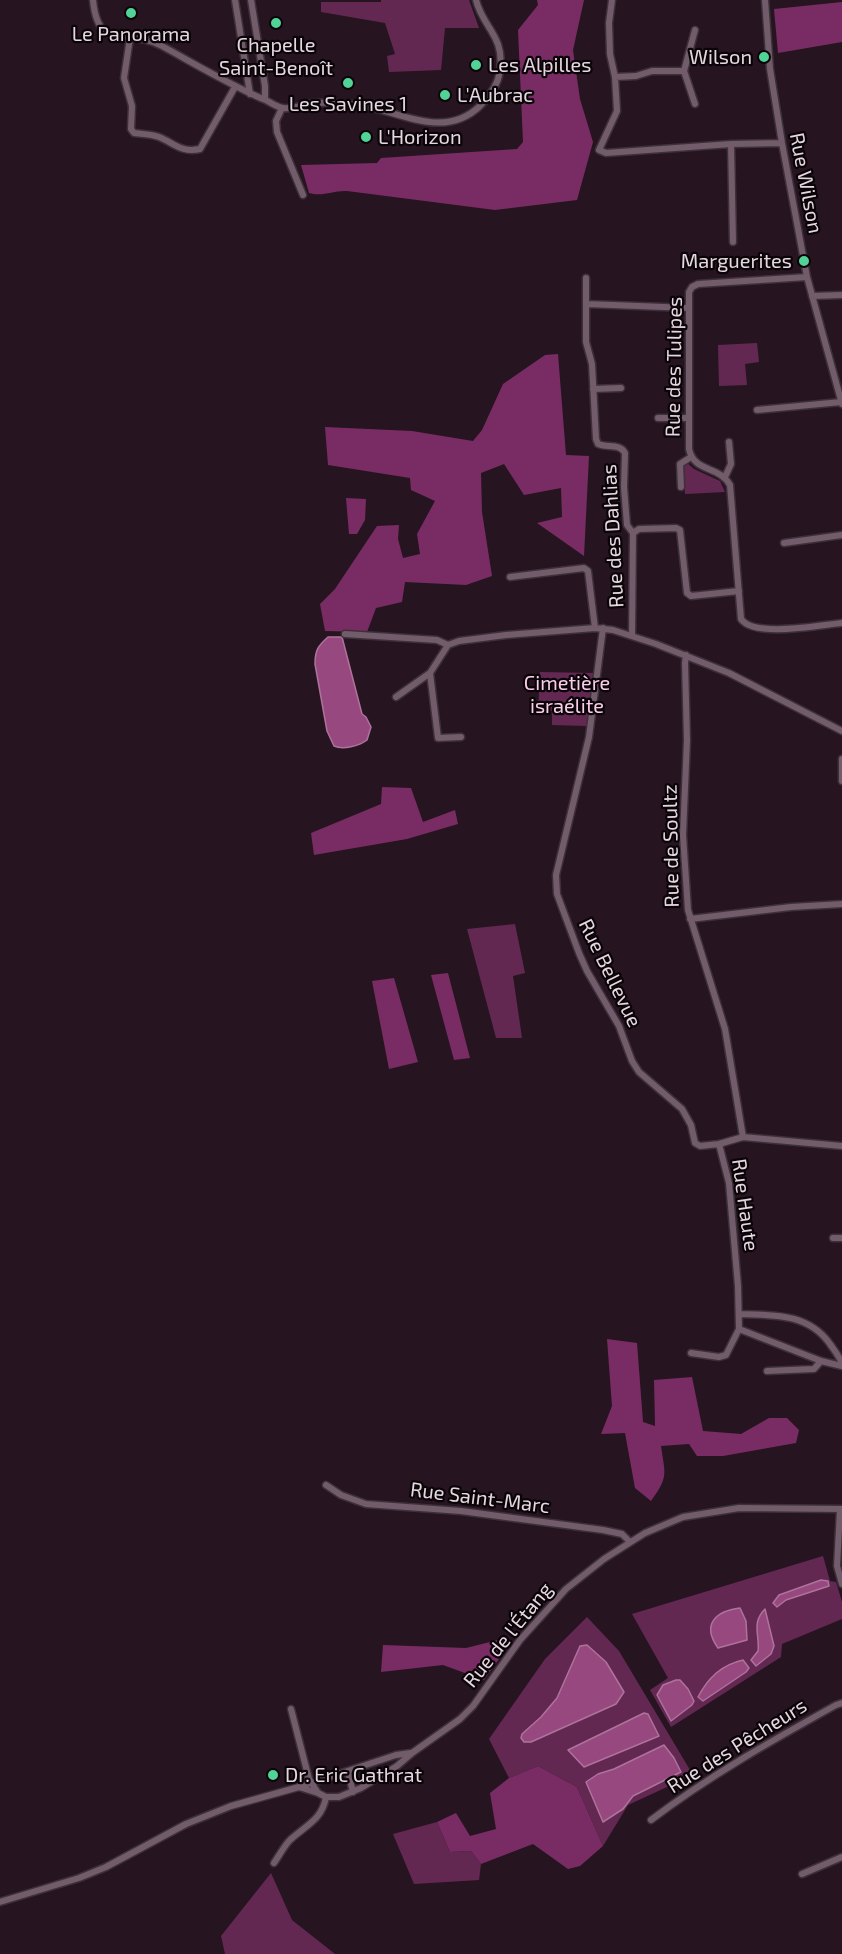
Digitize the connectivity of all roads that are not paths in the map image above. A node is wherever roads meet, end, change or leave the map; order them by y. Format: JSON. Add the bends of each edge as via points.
{"nodes":[{"id":1,"x":93,"y":0,"type":"edge"},
{"id":2,"x":235,"y":0,"type":"edge"},
{"id":3,"x":251,"y":0,"type":"edge"},
{"id":4,"x":476,"y":0,"type":"edge"},
{"id":5,"x":612,"y":0,"type":"edge"},
{"id":6,"x":765,"y":0,"type":"edge"},
{"id":7,"x":695,"y":30,"type":"dead end"},
{"id":8,"x":130,"y":38,"type":"junction"},
{"id":9,"x":684,"y":71,"type":"junction"},
{"id":10,"x":615,"y":77,"type":"junction"},
{"id":11,"x":247,"y":81,"type":"junction"},
{"id":12,"x":237,"y":87,"type":"junction"},
{"id":13,"x":250,"y":94,"type":"junction"},
{"id":14,"x":265,"y":99,"type":"junction"},
{"id":15,"x":694,"y":104,"type":"dead end"},
{"id":16,"x":282,"y":108,"type":"junction"},
{"id":17,"x":782,"y":143,"type":"junction"},
{"id":18,"x":731,"y":144,"type":"junction"},
{"id":19,"x":303,"y":195,"type":"dead end"},
{"id":20,"x":733,"y":242,"type":"dead end"},
{"id":21,"x":807,"y":277,"type":"junction"},
{"id":22,"x":586,"y":278,"type":"dead end"},
{"id":23,"x":842,"y":295,"type":"edge"},
{"id":24,"x":813,"y":296,"type":"junction"},
{"id":25,"x":587,"y":304,"type":"junction"},
{"id":26,"x":689,"y":308,"type":"junction"},
{"id":27,"x":621,"y":387,"type":"dead end"},
{"id":28,"x":593,"y":388,"type":"junction"},
{"id":29,"x":842,"y":403,"type":"edge"},
{"id":30,"x":757,"y":410,"type":"dead end"},
{"id":31,"x":658,"y":418,"type":"dead end"},
{"id":32,"x":690,"y":418,"type":"junction"},
{"id":33,"x":729,"y":442,"type":"dead end"},
{"id":34,"x":691,"y":457,"type":"junction"},
{"id":35,"x":725,"y":477,"type":"junction"},
{"id":36,"x":681,"y":488,"type":"dead end"},
{"id":37,"x":684,"y":522,"type":"dead end"},
{"id":38,"x":680,"y":530,"type":"junction"},
{"id":39,"x":633,"y":533,"type":"junction"},
{"id":40,"x":842,"y":535,"type":"edge"},
{"id":41,"x":784,"y":543,"type":"dead end"},
{"id":42,"x":510,"y":578,"type":"dead end"},
{"id":43,"x":740,"y":591,"type":"junction"},
{"id":44,"x":842,"y":623,"type":"edge"},
{"id":45,"x":599,"y":628,"type":"junction"},
{"id":46,"x":345,"y":634,"type":"dead end"},
{"id":47,"x":632,"y":635,"type":"junction"},
{"id":48,"x":448,"y":645,"type":"junction"},
{"id":49,"x":686,"y":655,"type":"junction"},
{"id":50,"x":430,"y":673,"type":"junction"},
{"id":51,"x":396,"y":698,"type":"dead end"},
{"id":52,"x":842,"y":732,"type":"edge"},
{"id":53,"x":461,"y":737,"type":"dead end"},
{"id":54,"x":842,"y":759,"type":"edge"},
{"id":55,"x":842,"y":781,"type":"edge"},
{"id":56,"x":842,"y":904,"type":"edge"},
{"id":57,"x":690,"y":919,"type":"junction"},
{"id":58,"x":743,"y":1137,"type":"junction"},
{"id":59,"x":719,"y":1144,"type":"junction"},
{"id":60,"x":842,"y":1146,"type":"edge"},
{"id":61,"x":833,"y":1238,"type":"dead end"},
{"id":62,"x":842,"y":1238,"type":"edge"},
{"id":63,"x":739,"y":1314,"type":"junction"},
{"id":64,"x":739,"y":1329,"type":"junction"},
{"id":65,"x":691,"y":1353,"type":"dead end"},
{"id":66,"x":821,"y":1361,"type":"junction"},
{"id":67,"x":842,"y":1365,"type":"edge"},
{"id":68,"x":767,"y":1371,"type":"dead end"},
{"id":69,"x":326,"y":1485,"type":"dead end"},
{"id":70,"x":841,"y":1510,"type":"edge"},
{"id":71,"x":630,"y":1542,"type":"junction"},
{"id":72,"x":842,"y":1584,"type":"edge"},
{"id":73,"x":842,"y":1704,"type":"edge"},
{"id":74,"x":291,"y":1709,"type":"dead end"},
{"id":75,"x":412,"y":1753,"type":"junction"},
{"id":76,"x":348,"y":1772,"type":"junction"},
{"id":77,"x":311,"y":1782,"type":"junction"},
{"id":78,"x":299,"y":1787,"type":"junction"},
{"id":79,"x":353,"y":1792,"type":"junction"},
{"id":80,"x":318,"y":1793,"type":"junction"},
{"id":81,"x":326,"y":1797,"type":"junction"},
{"id":82,"x":651,"y":1820,"type":"dead end"},
{"id":83,"x":842,"y":1857,"type":"edge"},
{"id":84,"x":274,"y":1863,"type":"dead end"},
{"id":85,"x":802,"y":1874,"type":"dead end"},
{"id":86,"x":0,"y":1902,"type":"edge"}],
"edges":[{"from":1,"to":8,"type":"street","via":[[94,16],[103,32]]},
{"from":2,"to":11,"type":"street"},
{"from":3,"to":14,"type":"street"},
{"from":4,"to":16,"type":"street","via":[[497,39],[500,71],[487,99],[459,120],[426,121],[340,103]]},
{"from":5,"to":10,"type":"street","via":[[610,54]]},
{"from":6,"to":17,"type":"street","name":"Rue Wilson","via":[[770,69]]},
{"from":7,"to":9,"type":"street"},
{"from":8,"to":12,"type":"street","via":[[151,40]]},
{"from":8,"to":12,"type":"street","via":[[124,78],[134,133],[158,136],[174,147],[200,149]]},
{"from":9,"to":10,"type":"street"},
{"from":9,"to":15,"type":"street"},
{"from":10,"to":18,"type":"street","via":[[617,111],[599,150],[606,153]]},
{"from":11,"to":12,"type":"street"},
{"from":11,"to":13,"type":"street"},
{"from":12,"to":13,"type":"street"},
{"from":13,"to":14,"type":"street"},
{"from":14,"to":16,"type":"street"},
{"from":16,"to":19,"type":"street","via":[[276,122],[277,132]]},
{"from":17,"to":18,"type":"street"},
{"from":17,"to":21,"type":"street","name":"Rue Wilson"},
{"from":18,"to":20,"type":"street"},
{"from":21,"to":24,"type":"street","name":"Rue Wilson"},
{"from":21,"to":26,"type":"street","name":"Rue des Tulipes","via":[[698,284],[689,292]]},
{"from":22,"to":25,"type":"street","name":"Rue des Dahlias"},
{"from":23,"to":24,"type":"street"},
{"from":24,"to":29,"type":"street","name":"Rue Wilson"},
{"from":25,"to":26,"type":"street"},
{"from":25,"to":28,"type":"street","name":"Rue des Dahlias","via":[[586,342]]},
{"from":26,"to":32,"type":"street","name":"Rue des Tulipes"},
{"from":27,"to":28,"type":"street"},
{"from":28,"to":39,"type":"street","name":"Rue des Dahlias","via":[[598,444],[618,446],[625,453],[627,525]]},
{"from":29,"to":30,"type":"street"},
{"from":31,"to":32,"type":"street"},
{"from":32,"to":34,"type":"street","name":"Rue des Tulipes"},
{"from":33,"to":35,"type":"street","via":[[731,464]]},
{"from":34,"to":35,"type":"street","name":"Rue des Tulipes"},
{"from":34,"to":36,"type":"street","via":[[680,464]]},
{"from":35,"to":43,"type":"street","via":[[730,485]]},
{"from":37,"to":38,"type":"street"},
{"from":38,"to":39,"type":"street"},
{"from":38,"to":43,"type":"street","via":[[687,593],[691,596]]},
{"from":39,"to":47,"type":"street","name":"Rue des Dahlias"},
{"from":40,"to":41,"type":"street"},
{"from":42,"to":45,"type":"street","via":[[584,568],[588,571]]},
{"from":43,"to":44,"type":"street","via":[[741,619],[752,627],[781,629]]},
{"from":45,"to":47,"type":"street"},
{"from":45,"to":48,"type":"street","via":[[494,636]]},
{"from":45,"to":59,"type":"street","name":"Rue Bellevue","via":[[589,737],[556,875],[557,894],[587,971],[619,1026],[639,1072],[682,1109],[695,1143]]},
{"from":46,"to":48,"type":"street","via":[[436,640]]},
{"from":47,"to":49,"type":"street"},
{"from":48,"to":50,"type":"street"},
{"from":49,"to":52,"type":"street"},
{"from":49,"to":57,"type":"street","name":"Rue de Soultz","via":[[683,835]]},
{"from":50,"to":51,"type":"street"},
{"from":50,"to":53,"type":"street","via":[[438,738]]},
{"from":54,"to":55,"type":"street"},
{"from":56,"to":57,"type":"street"},
{"from":57,"to":58,"type":"street","name":"Rue de Soultz","via":[[725,1029]]},
{"from":58,"to":59,"type":"street","name":"Rue Haute"},
{"from":58,"to":60,"type":"street","name":"Rue Haute"},
{"from":59,"to":63,"type":"street","name":"Rue Haute","via":[[729,1184]]},
{"from":61,"to":62,"type":"street"},
{"from":63,"to":64,"type":"street","name":"Rue Haute"},
{"from":63,"to":67,"type":"street","via":[[785,1315],[809,1324],[825,1337]]},
{"from":64,"to":65,"type":"street","name":"Rue Haute","via":[[726,1355]]},
{"from":64,"to":66,"type":"street"},
{"from":66,"to":67,"type":"street"},
{"from":66,"to":68,"type":"street","via":[[814,1369]]},
{"from":69,"to":71,"type":"street","name":"Rue Saint-Marc","via":[[366,1504],[461,1511],[603,1530],[622,1534]]},
{"from":70,"to":71,"type":"street","name":"Rue de l'Étang","via":[[752,1507],[714,1511],[683,1517]]},
{"from":70,"to":72,"type":"street","via":[[837,1566]]},
{"from":71,"to":75,"type":"street","name":"Rue de l'Étang","via":[[566,1589],[520,1640],[473,1706]]},
{"from":73,"to":82,"type":"street","name":"Rue des Pêcheurs","via":[[753,1753]]},
{"from":74,"to":77,"type":"street"},
{"from":75,"to":76,"type":"street","name":"Rue de l'Étang"},
{"from":75,"to":79,"type":"street","name":"Rue de l'Étang"},
{"from":76,"to":77,"type":"street","name":"Rue de l'Étang"},
{"from":76,"to":79,"type":"street"},
{"from":77,"to":78,"type":"street","name":"Rue de l'Étang"},
{"from":77,"to":80,"type":"street"},
{"from":78,"to":80,"type":"street"},
{"from":78,"to":86,"type":"street","name":"Rue de l'Étang","via":[[212,1813],[106,1867]]},
{"from":79,"to":81,"type":"street","name":"Rue de l'Étang"},
{"from":80,"to":81,"type":"street"},
{"from":81,"to":84,"type":"street","via":[[321,1814],[290,1840]]},
{"from":83,"to":85,"type":"street"}]}
